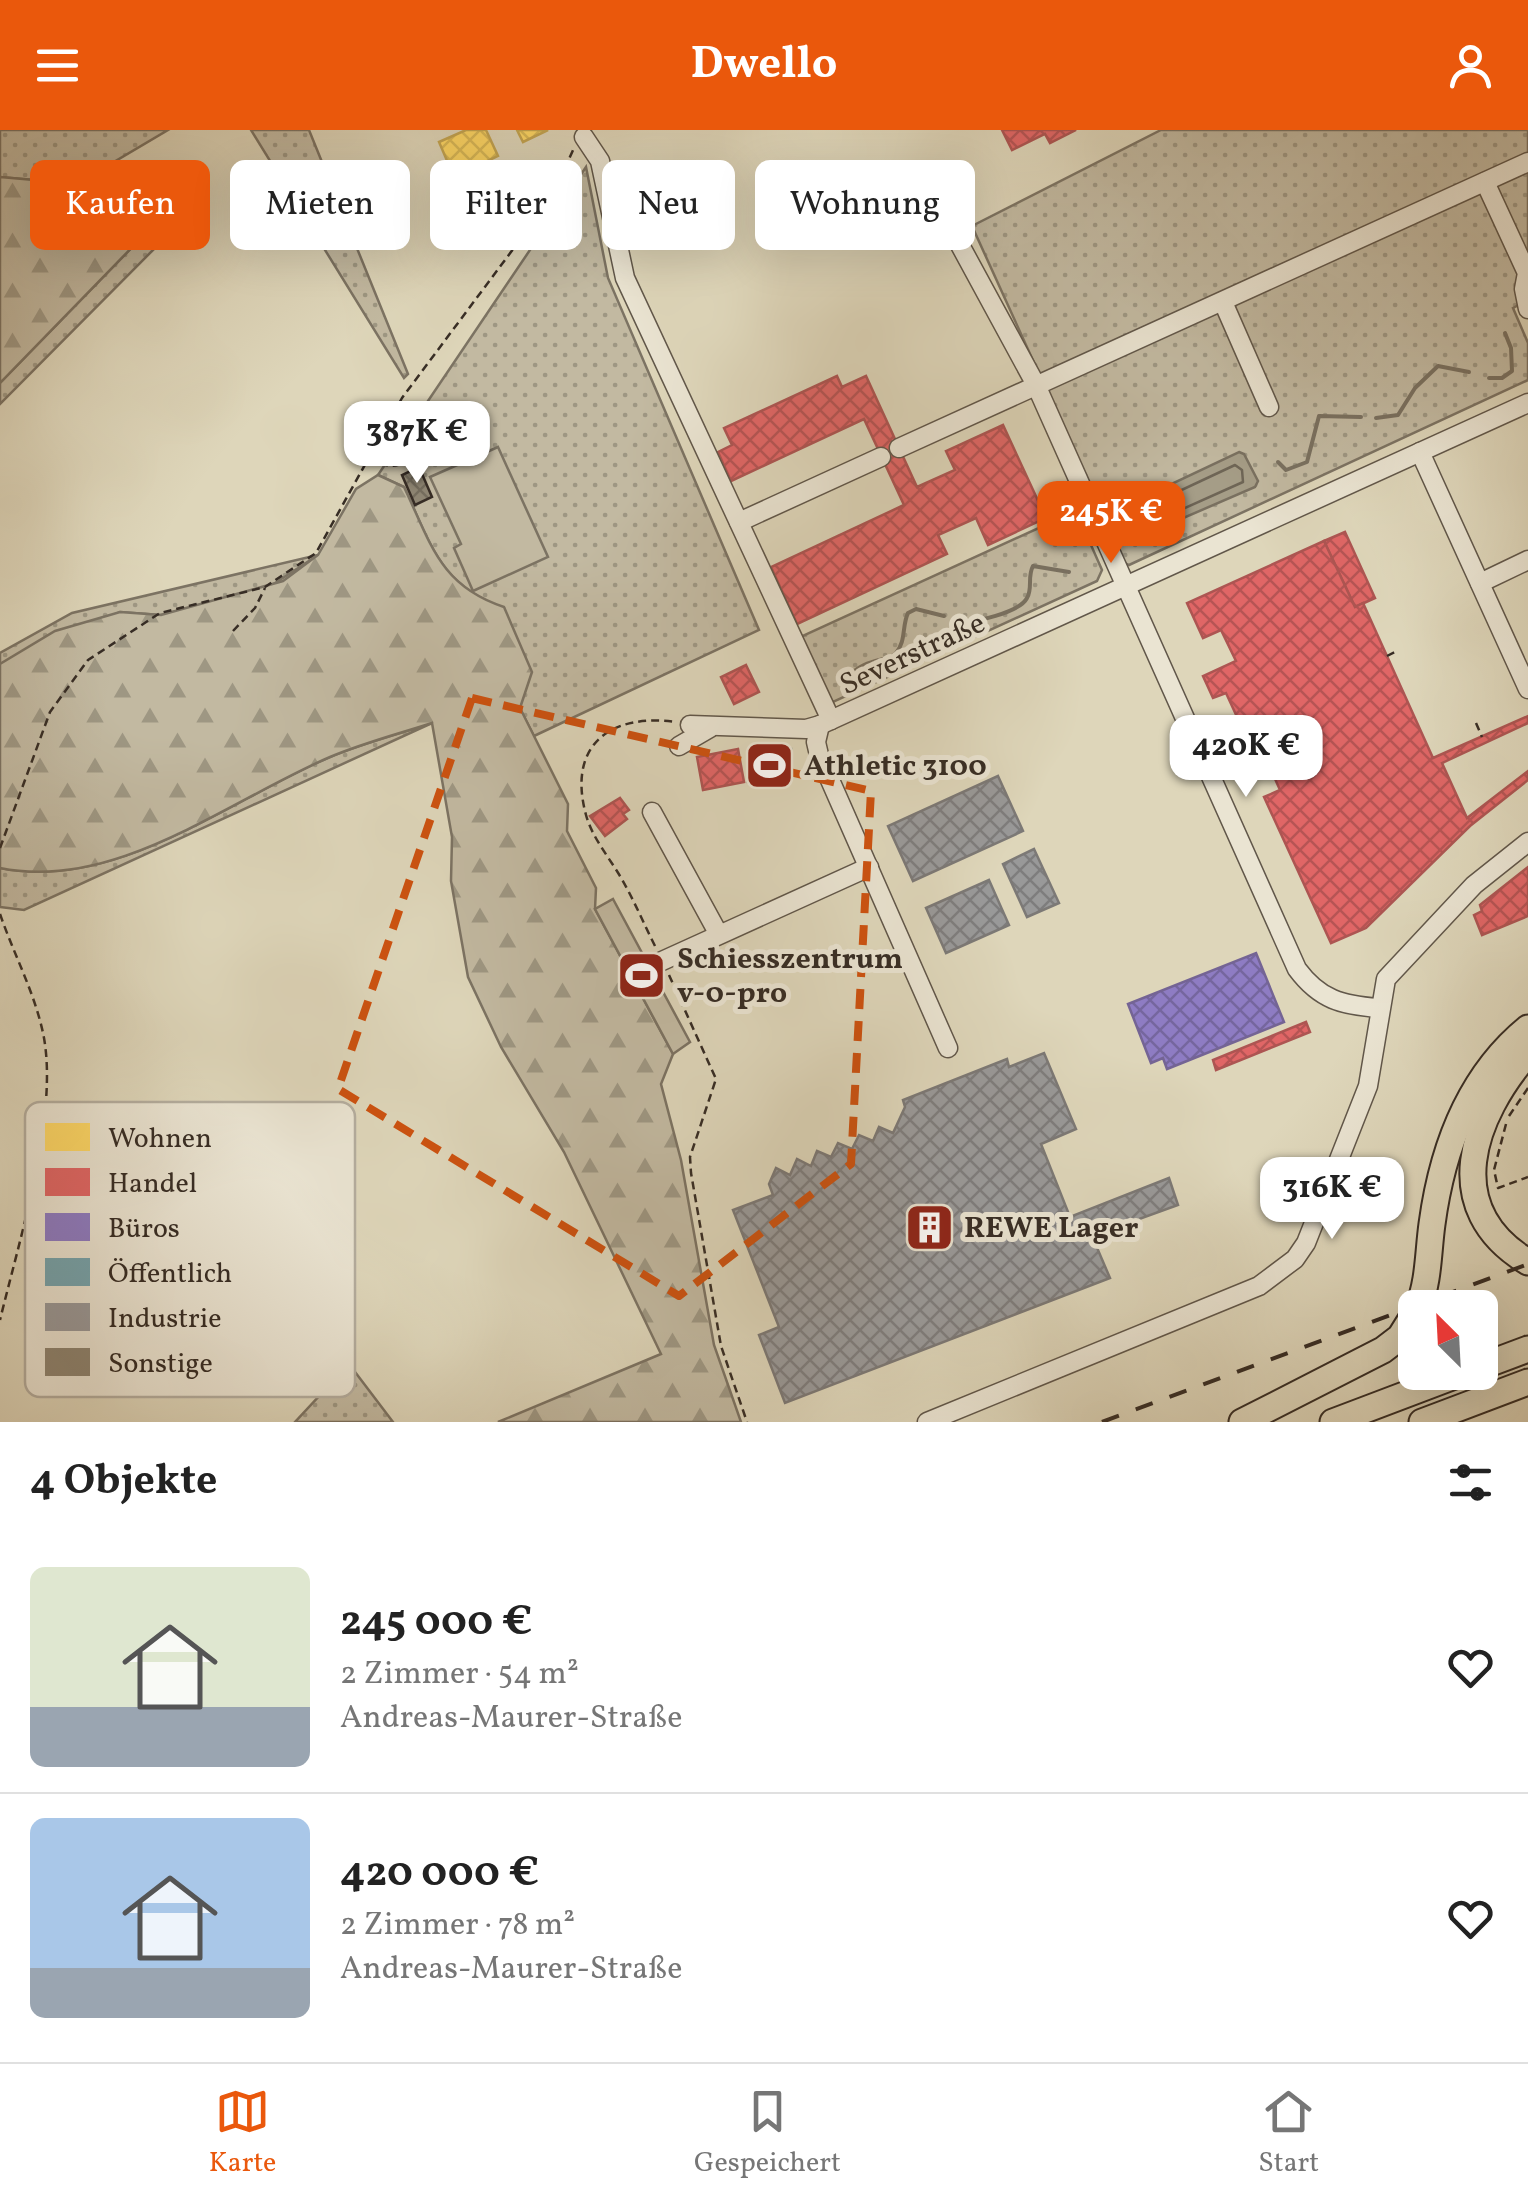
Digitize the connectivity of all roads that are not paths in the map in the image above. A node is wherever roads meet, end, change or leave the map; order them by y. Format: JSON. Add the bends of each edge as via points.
{"nodes":[{"id":1,"x":582,"y":139,"type":"edge"},
{"id":2,"x":1528,"y":162,"type":"edge"},
{"id":3,"x":1485,"y":182,"type":"junction"},
{"id":4,"x":963,"y":250,"type":"edge"},
{"id":5,"x":1528,"y":272,"type":"edge"},
{"id":6,"x":1223,"y":302,"type":"junction"},
{"id":7,"x":1528,"y":309,"type":"edge"},
{"id":8,"x":1036,"y":385,"type":"junction"},
{"id":9,"x":1528,"y":403,"type":"edge"},
{"id":10,"x":1270,"y":407,"type":"dead end"},
{"id":11,"x":899,"y":448,"type":"dead end"},
{"id":12,"x":1420,"y":452,"type":"junction"},
{"id":13,"x":881,"y":457,"type":"dead end"},
{"id":14,"x":739,"y":522,"type":"junction"},
{"id":15,"x":1528,"y":560,"type":"edge"},
{"id":16,"x":1480,"y":582,"type":"junction"},
{"id":17,"x":1124,"y":586,"type":"junction"},
{"id":18,"x":1528,"y":688,"type":"edge"},
{"id":19,"x":826,"y":722,"type":"junction"},
{"id":20,"x":690,"y":725,"type":"road end"},
{"id":21,"x":710,"y":728,"type":"junction"},
{"id":22,"x":680,"y":746,"type":"dead end"},
{"id":23,"x":652,"y":812,"type":"dead end"},
{"id":24,"x":1528,"y":842,"type":"edge"},
{"id":25,"x":869,"y":867,"type":"junction"},
{"id":26,"x":718,"y":933,"type":"junction"},
{"id":27,"x":662,"y":961,"type":"road end"},
{"id":28,"x":1378,"y":1008,"type":"junction"},
{"id":29,"x":1528,"y":1028,"type":"edge"},
{"id":30,"x":948,"y":1048,"type":"dead end"},
{"id":31,"x":1528,"y":1053,"type":"edge"},
{"id":32,"x":1528,"y":1262,"type":"edge"},
{"id":33,"x":1423,"y":1290,"type":"edge"},
{"id":34,"x":1398,"y":1339,"type":"edge"},
{"id":35,"x":1528,"y":1349,"type":"edge"},
{"id":36,"x":1498,"y":1360,"type":"edge"},
{"id":37,"x":1528,"y":1382,"type":"edge"},
{"id":38,"x":1418,"y":1390,"type":"edge"},
{"id":39,"x":927,"y":1422,"type":"edge"},
{"id":40,"x":1242,"y":1422,"type":"edge"},
{"id":41,"x":1333,"y":1422,"type":"edge"},
{"id":42,"x":1422,"y":1422,"type":"edge"}],
"edges":[{"from":1,"to":14,"type":"street","via":[[600,160],[625,278]]},
{"from":2,"to":3,"type":"street"},
{"from":3,"to":5,"type":"street"},
{"from":3,"to":6,"type":"street"},
{"from":4,"to":8,"type":"street"},
{"from":5,"to":7,"type":"street"},
{"from":6,"to":8,"type":"street"},
{"from":6,"to":10,"type":"street"},
{"from":8,"to":11,"type":"street"},
{"from":8,"to":17,"type":"street"},
{"from":9,"to":12,"type":"street","name":"Severstraße"},
{"from":12,"to":16,"type":"street"},
{"from":12,"to":17,"type":"street","name":"Severstraße"},
{"from":13,"to":14,"type":"street"},
{"from":14,"to":19,"type":"street"},
{"from":15,"to":16,"type":"street"},
{"from":16,"to":18,"type":"street"},
{"from":17,"to":19,"type":"street","name":"Severstraße"},
{"from":17,"to":28,"type":"street","via":[[1298,970],[1340,1004]]},
{"from":19,"to":21,"type":"street","name":"Severstraße"},
{"from":19,"to":25,"type":"street","via":[[816,742],[819,755]]},
{"from":20,"to":21,"type":"street","name":"Severstraße"},
{"from":21,"to":22,"type":"street"},
{"from":23,"to":26,"type":"street"},
{"from":24,"to":28,"type":"street","via":[[1474,885],[1392,971]]},
{"from":25,"to":26,"type":"street"},
{"from":25,"to":30,"type":"street"},
{"from":26,"to":27,"type":"street"},
{"from":28,"to":39,"type":"street","via":[[1360,1108],[1306,1243],[1279,1273]]},
{"from":29,"to":33,"type":"highway","via":[[1488,1071],[1451,1140]]},
{"from":31,"to":32,"type":"highway","via":[[1478,1128],[1473,1182],[1490,1227]]},
{"from":34,"to":40,"type":"highway"},
{"from":35,"to":36,"type":"highway"},
{"from":37,"to":42,"type":"highway"},
{"from":38,"to":41,"type":"highway"}]}
